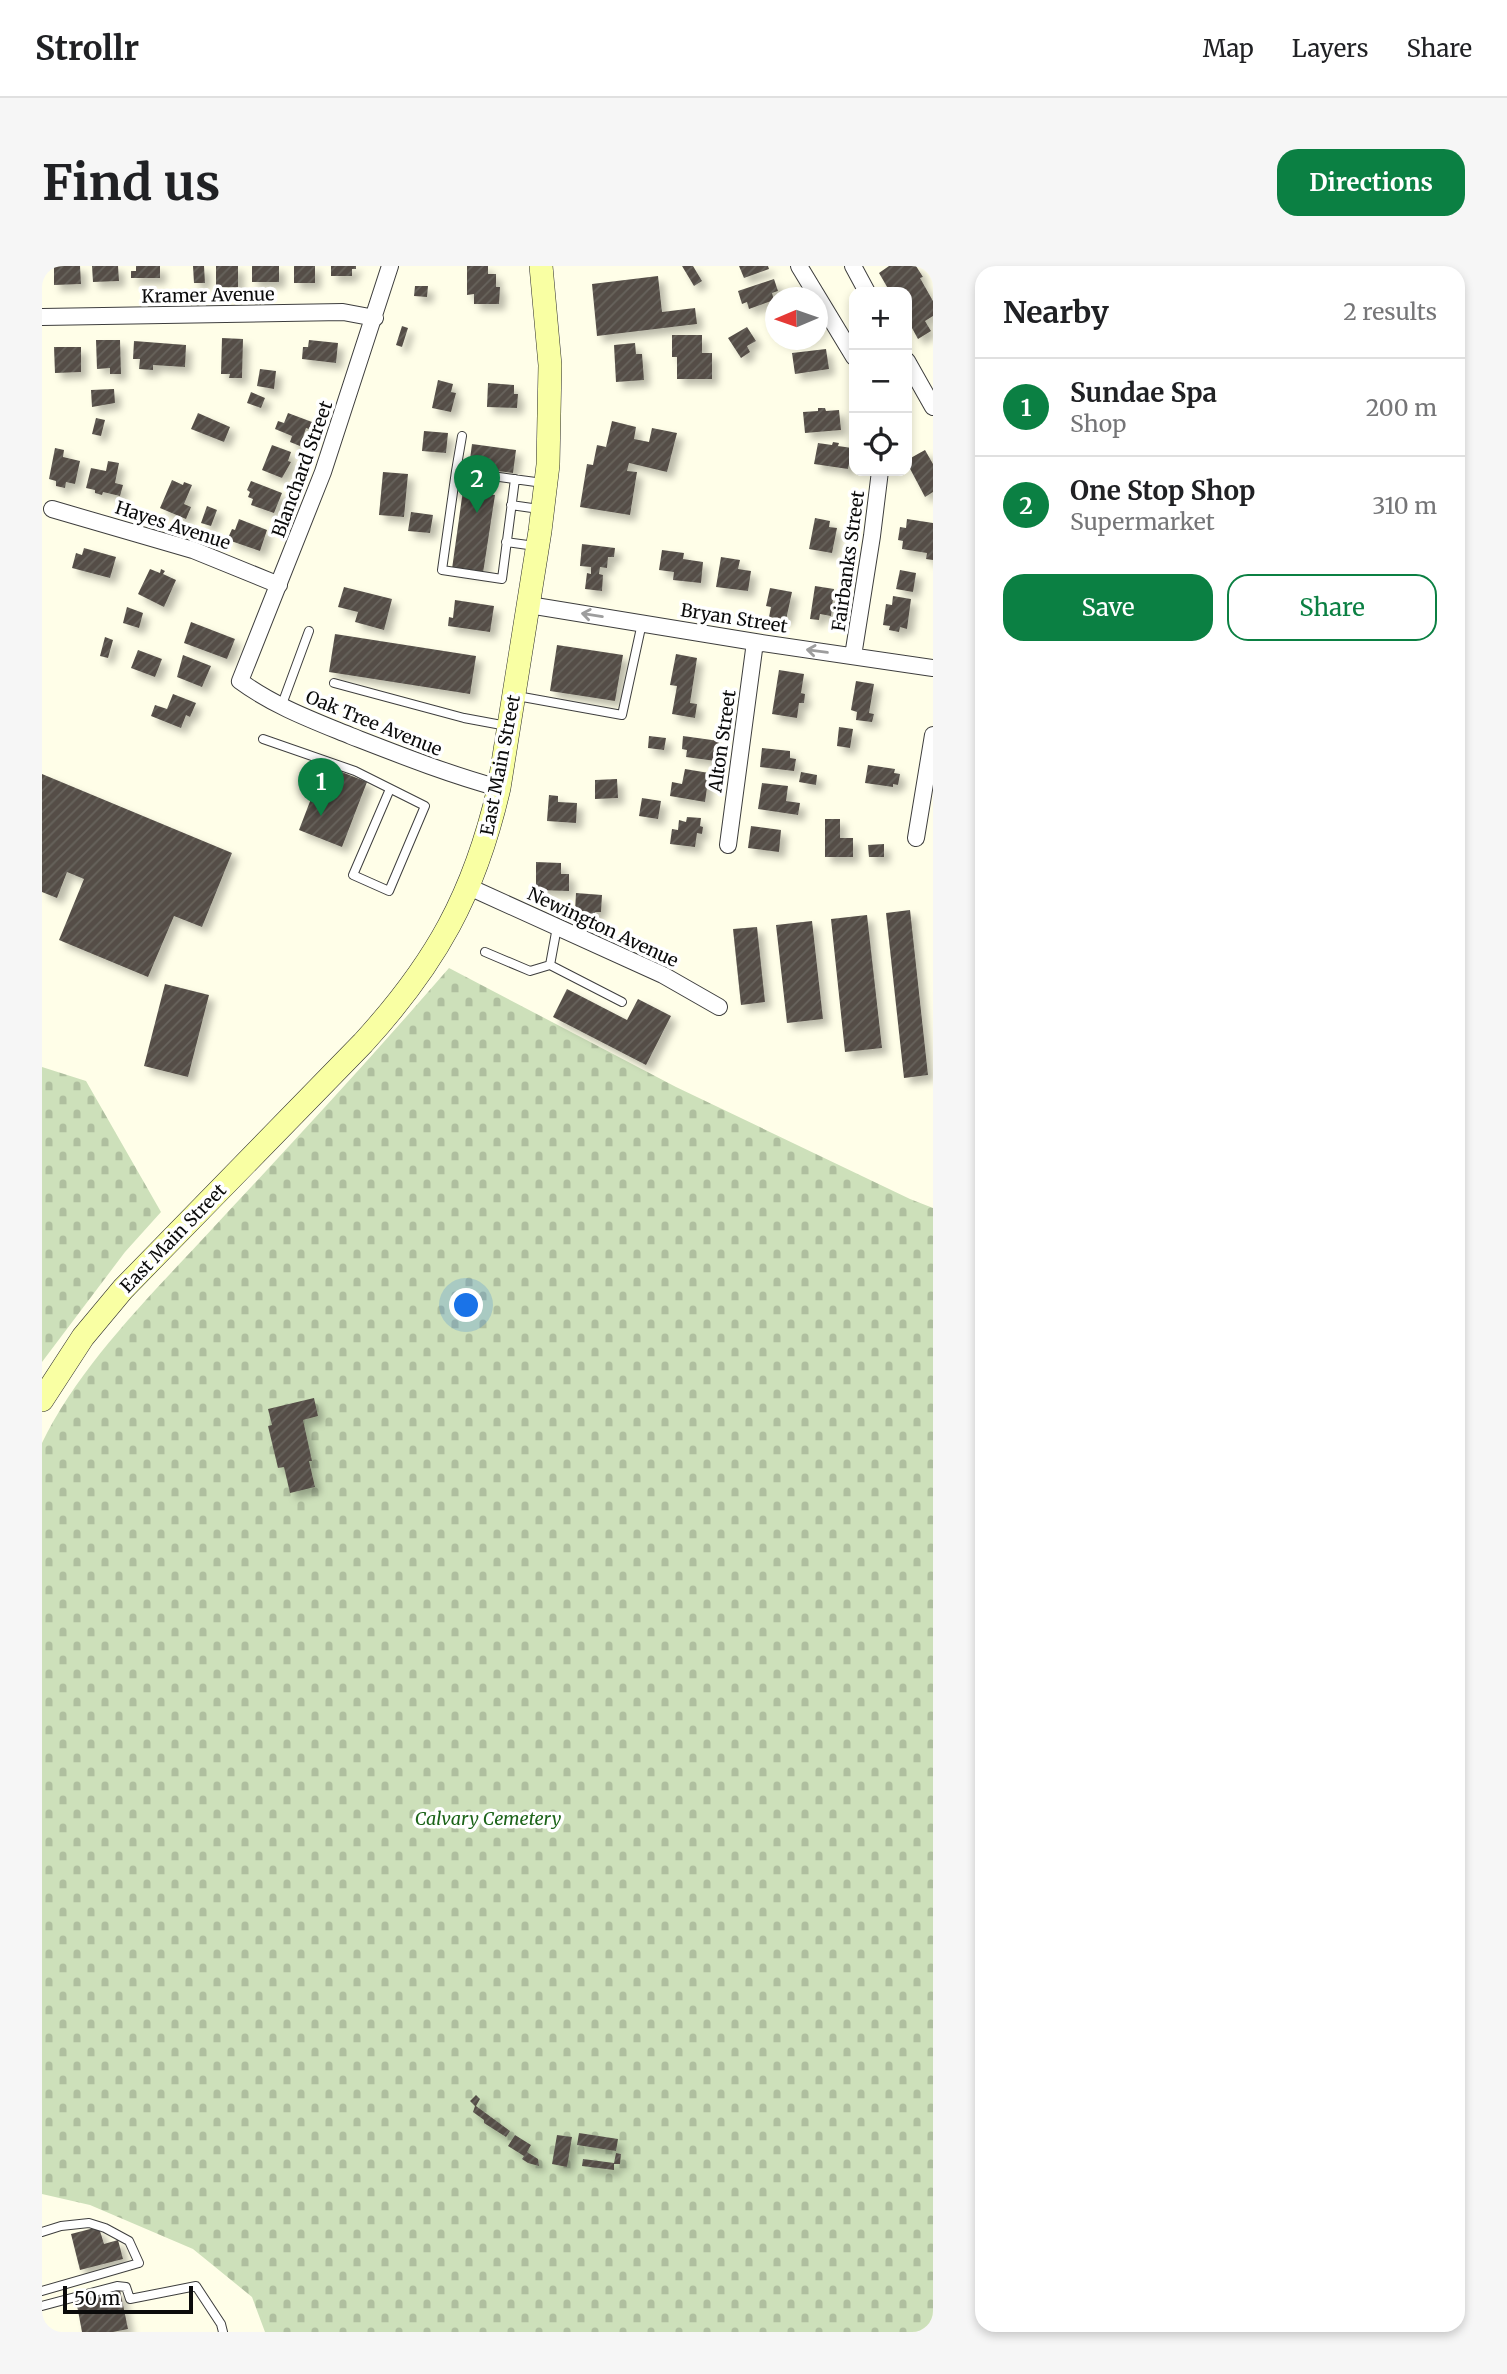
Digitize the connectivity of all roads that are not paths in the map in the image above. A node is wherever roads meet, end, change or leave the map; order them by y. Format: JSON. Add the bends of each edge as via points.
{"nodes":[{"id":1,"x":390,"y":266,"type":"edge"},
{"id":2,"x":541,"y":266,"type":"edge"},
{"id":3,"x":799,"y":266,"type":"edge"},
{"id":4,"x":853,"y":266,"type":"edge"},
{"id":5,"x":864,"y":287,"type":"edge"},
{"id":6,"x":42,"y":317,"type":"edge"},
{"id":7,"x":375,"y":318,"type":"junction"},
{"id":8,"x":850,"y":350,"type":"edge"},
{"id":9,"x":912,"y":380,"type":"edge"},
{"id":10,"x":933,"y":407,"type":"edge"},
{"id":11,"x":462,"y":436,"type":"dead end"},
{"id":12,"x":456,"y":471,"type":"junction"},
{"id":13,"x":879,"y":476,"type":"edge"},
{"id":14,"x":515,"y":479,"type":"junction"},
{"id":15,"x":546,"y":483,"type":"junction"},
{"id":16,"x":511,"y":505,"type":"junction"},
{"id":17,"x":52,"y":509,"type":"dead end"},
{"id":18,"x":543,"y":510,"type":"junction"},
{"id":19,"x":506,"y":542,"type":"junction"},
{"id":20,"x":538,"y":546,"type":"junction"},
{"id":21,"x":279,"y":585,"type":"junction"},
{"id":22,"x":529,"y":605,"type":"junction"},
{"id":23,"x":642,"y":623,"type":"junction"},
{"id":24,"x":309,"y":631,"type":"dead end"},
{"id":25,"x":755,"y":642,"type":"junction"},
{"id":26,"x":853,"y":656,"type":"junction"},
{"id":27,"x":933,"y":668,"type":"edge"},
{"id":28,"x":240,"y":681,"type":"joint"},
{"id":29,"x":334,"y":684,"type":"dead end"},
{"id":30,"x":514,"y":696,"type":"junction"},
{"id":31,"x":281,"y":707,"type":"junction"},
{"id":32,"x":510,"y":727,"type":"junction"},
{"id":33,"x":933,"y":735,"type":"edge"},
{"id":34,"x":263,"y":739,"type":"dead end"},
{"id":35,"x":499,"y":788,"type":"junction"},
{"id":36,"x":390,"y":789,"type":"junction"},
{"id":37,"x":916,"y":838,"type":"dead end"},
{"id":38,"x":728,"y":845,"type":"dead end"},
{"id":39,"x":469,"y":887,"type":"junction"},
{"id":40,"x":558,"y":927,"type":"junction"},
{"id":41,"x":485,"y":952,"type":"dead end"},
{"id":42,"x":550,"y":965,"type":"junction"},
{"id":43,"x":622,"y":1002,"type":"dead end"},
{"id":44,"x":719,"y":1007,"type":"dead end"},
{"id":45,"x":42,"y":1400,"type":"edge"},
{"id":46,"x":42,"y":2232,"type":"edge"},
{"id":47,"x":42,"y":2291,"type":"edge"},
{"id":48,"x":42,"y":2306,"type":"edge"},
{"id":49,"x":223,"y":2332,"type":"edge"}],
"edges":[{"from":1,"to":7,"type":"street","name":"Blanchard Street"},
{"from":2,"to":15,"type":"main road","name":"East Main Street","via":[[551,394]]},
{"from":3,"to":8,"type":"street"},
{"from":4,"to":5,"type":"street"},
{"from":6,"to":7,"type":"street","name":"Kramer Avenue","via":[[343,312]]},
{"from":7,"to":21,"type":"street","name":"Blanchard Street"},
{"from":9,"to":10,"type":"street","via":[[915,391]]},
{"from":11,"to":12,"type":"lane"},
{"from":12,"to":14,"type":"lane"},
{"from":12,"to":19,"type":"lane","via":[[442,570],[502,579]]},
{"from":13,"to":26,"type":"street","name":"Fairbanks Street"},
{"from":14,"to":15,"type":"lane"},
{"from":14,"to":16,"type":"lane"},
{"from":15,"to":18,"type":"main road","name":"East Main Street"},
{"from":16,"to":18,"type":"lane"},
{"from":16,"to":19,"type":"lane"},
{"from":17,"to":21,"type":"street","name":"Hayes Avenue","via":[[193,550]]},
{"from":18,"to":20,"type":"main road","name":"East Main Street"},
{"from":19,"to":20,"type":"lane"},
{"from":20,"to":22,"type":"main road","name":"East Main Street"},
{"from":21,"to":28,"type":"street","name":"Blanchard Street"},
{"from":23,"to":22,"type":"street","name":"Bryan Street","one_way":true},
{"from":22,"to":30,"type":"main road","name":"East Main Street"},
{"from":23,"to":25,"type":"street","name":"Bryan Street"},
{"from":23,"to":30,"type":"lane","via":[[622,715]]},
{"from":24,"to":31,"type":"lane"},
{"from":26,"to":25,"type":"street","name":"Bryan Street","one_way":true},
{"from":25,"to":38,"type":"street","name":"Alton Street"},
{"from":26,"to":27,"type":"street","name":"Bryan Street"},
{"from":28,"to":31,"type":"street","name":"Oak Tree Avenue"},
{"from":29,"to":32,"type":"lane"},
{"from":30,"to":32,"type":"main road","name":"East Main Street"},
{"from":31,"to":35,"type":"street","name":"Oak Tree Avenue","via":[[435,769]]},
{"from":32,"to":35,"type":"main road","name":"East Main Street"},
{"from":33,"to":37,"type":"street"},
{"from":34,"to":36,"type":"lane","via":[[355,771]]},
{"from":35,"to":39,"type":"main road","name":"East Main Street"},
{"from":36,"to":36,"type":"lane","via":[[353,875],[389,891],[425,806]]},
{"from":39,"to":40,"type":"street","name":"Newington Avenue"},
{"from":39,"to":45,"type":"main road","name":"East Main Street","via":[[436,949],[397,1004],[123,1289],[83,1337]]},
{"from":40,"to":42,"type":"lane"},
{"from":40,"to":44,"type":"street","name":"Newington Avenue","via":[[663,975]]},
{"from":41,"to":42,"type":"lane","via":[[530,971]]},
{"from":42,"to":43,"type":"lane"},
{"from":46,"to":47,"type":"lane","via":[[89,2223],[105,2228],[129,2241],[139,2263]]},
{"from":48,"to":49,"type":"lane","via":[[117,2286],[126,2287],[130,2298],[196,2286]]}]}
